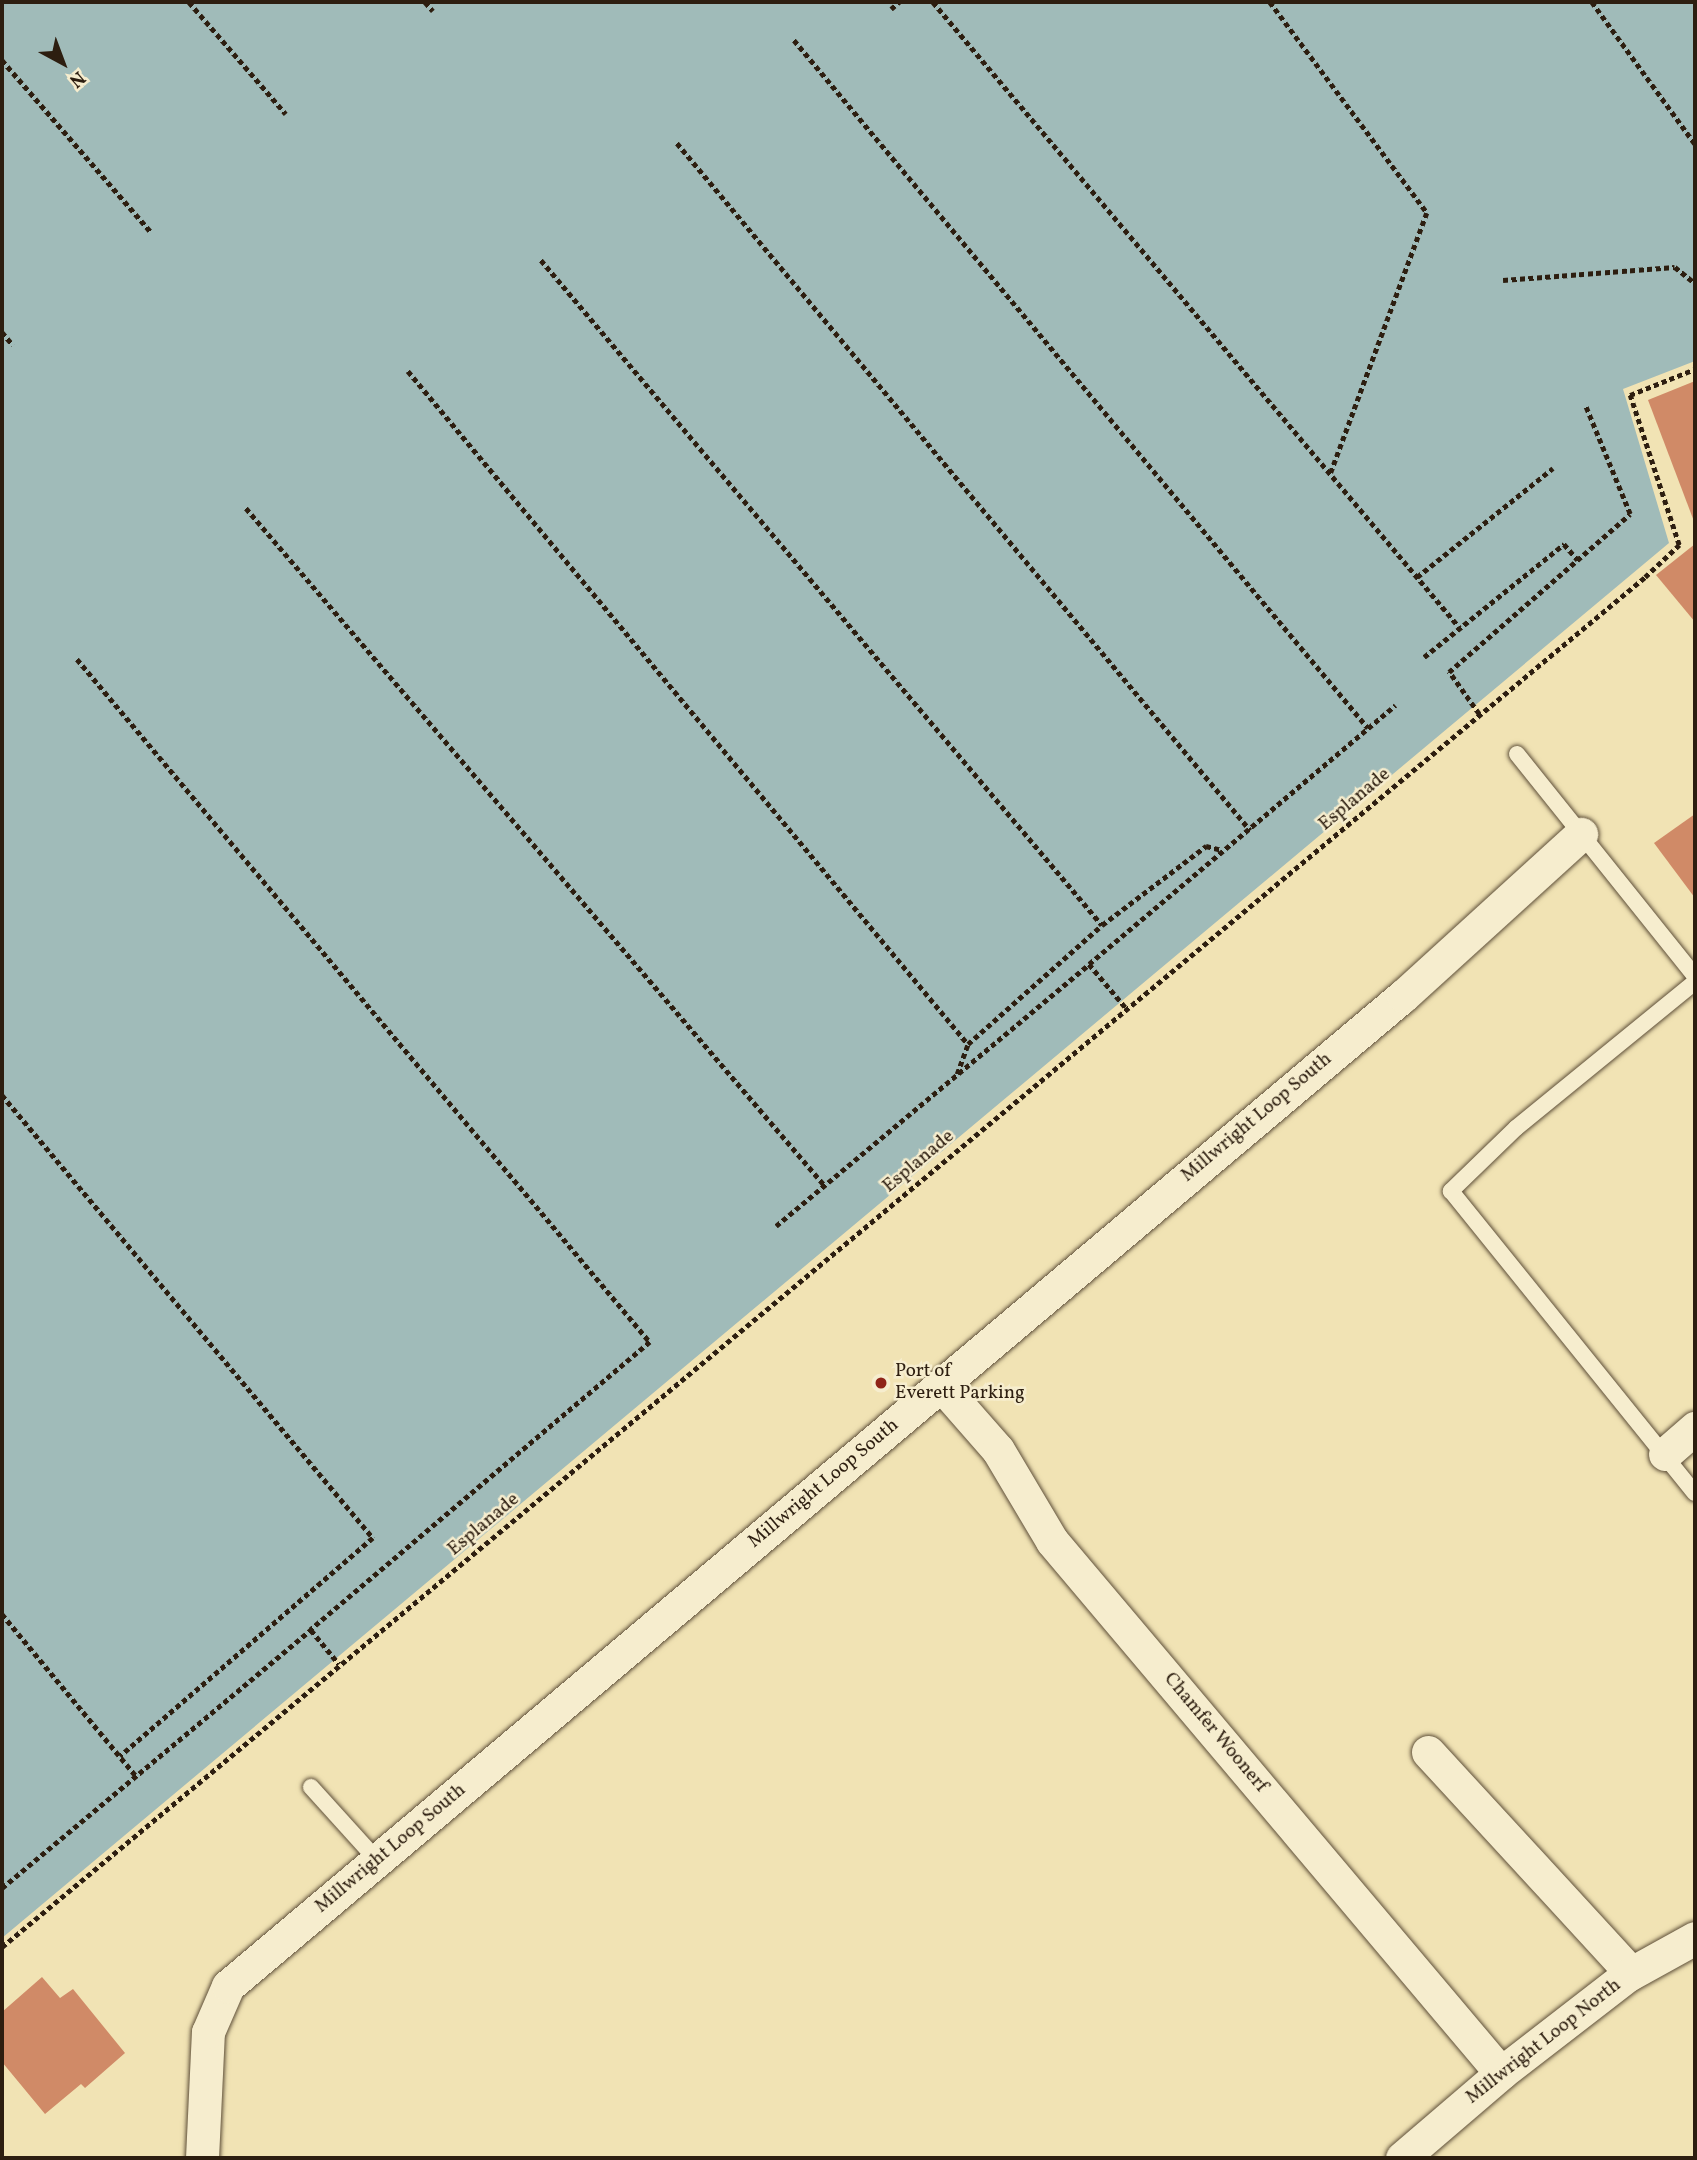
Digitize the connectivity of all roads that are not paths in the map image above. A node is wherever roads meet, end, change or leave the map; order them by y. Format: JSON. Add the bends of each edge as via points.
{"nodes":[{"id":1,"x":1517,"y":754,"type":"dead end"},
{"id":2,"x":1581,"y":834,"type":"junction"},
{"id":3,"x":1695,"y":976,"type":"edge"},
{"id":4,"x":1695,"y":982,"type":"edge"},
{"id":5,"x":941,"y":1385,"type":"junction"},
{"id":6,"x":1695,"y":1428,"type":"edge"},
{"id":7,"x":1665,"y":1454,"type":"junction"},
{"id":8,"x":1695,"y":1493,"type":"edge"},
{"id":9,"x":1428,"y":1752,"type":"dead end"},
{"id":10,"x":312,"y":1787,"type":"dead end"},
{"id":11,"x":377,"y":1860,"type":"junction"},
{"id":12,"x":1695,"y":1938,"type":"edge"},
{"id":13,"x":1631,"y":1973,"type":"junction"},
{"id":14,"x":1501,"y":2073,"type":"junction"},
{"id":15,"x":202,"y":2158,"type":"edge"},
{"id":16,"x":1402,"y":2158,"type":"edge"}],
"edges":[{"from":1,"to":2,"type":"lane"},
{"from":2,"to":3,"type":"lane"},
{"from":2,"to":5,"type":"street","name":"Millwright Loop South","via":[[1403,996]]},
{"from":4,"to":7,"type":"lane","via":[[1516,1128],[1451,1191]]},
{"from":5,"to":11,"type":"street","name":"Millwright Loop South"},
{"from":5,"to":14,"type":"street","name":"Chamfer Woonerf","via":[[998,1450],[1052,1541]]},
{"from":6,"to":7,"type":"street"},
{"from":7,"to":8,"type":"lane"},
{"from":9,"to":13,"type":"street"},
{"from":10,"to":11,"type":"lane"},
{"from":11,"to":15,"type":"street","name":"Millwright Loop South","via":[[228,1986],[208,2032]]},
{"from":12,"to":13,"type":"street","name":"Millwright Loop North"},
{"from":13,"to":14,"type":"street","name":"Millwright Loop North"},
{"from":14,"to":16,"type":"street","name":"Millwright Loop North"}]}
